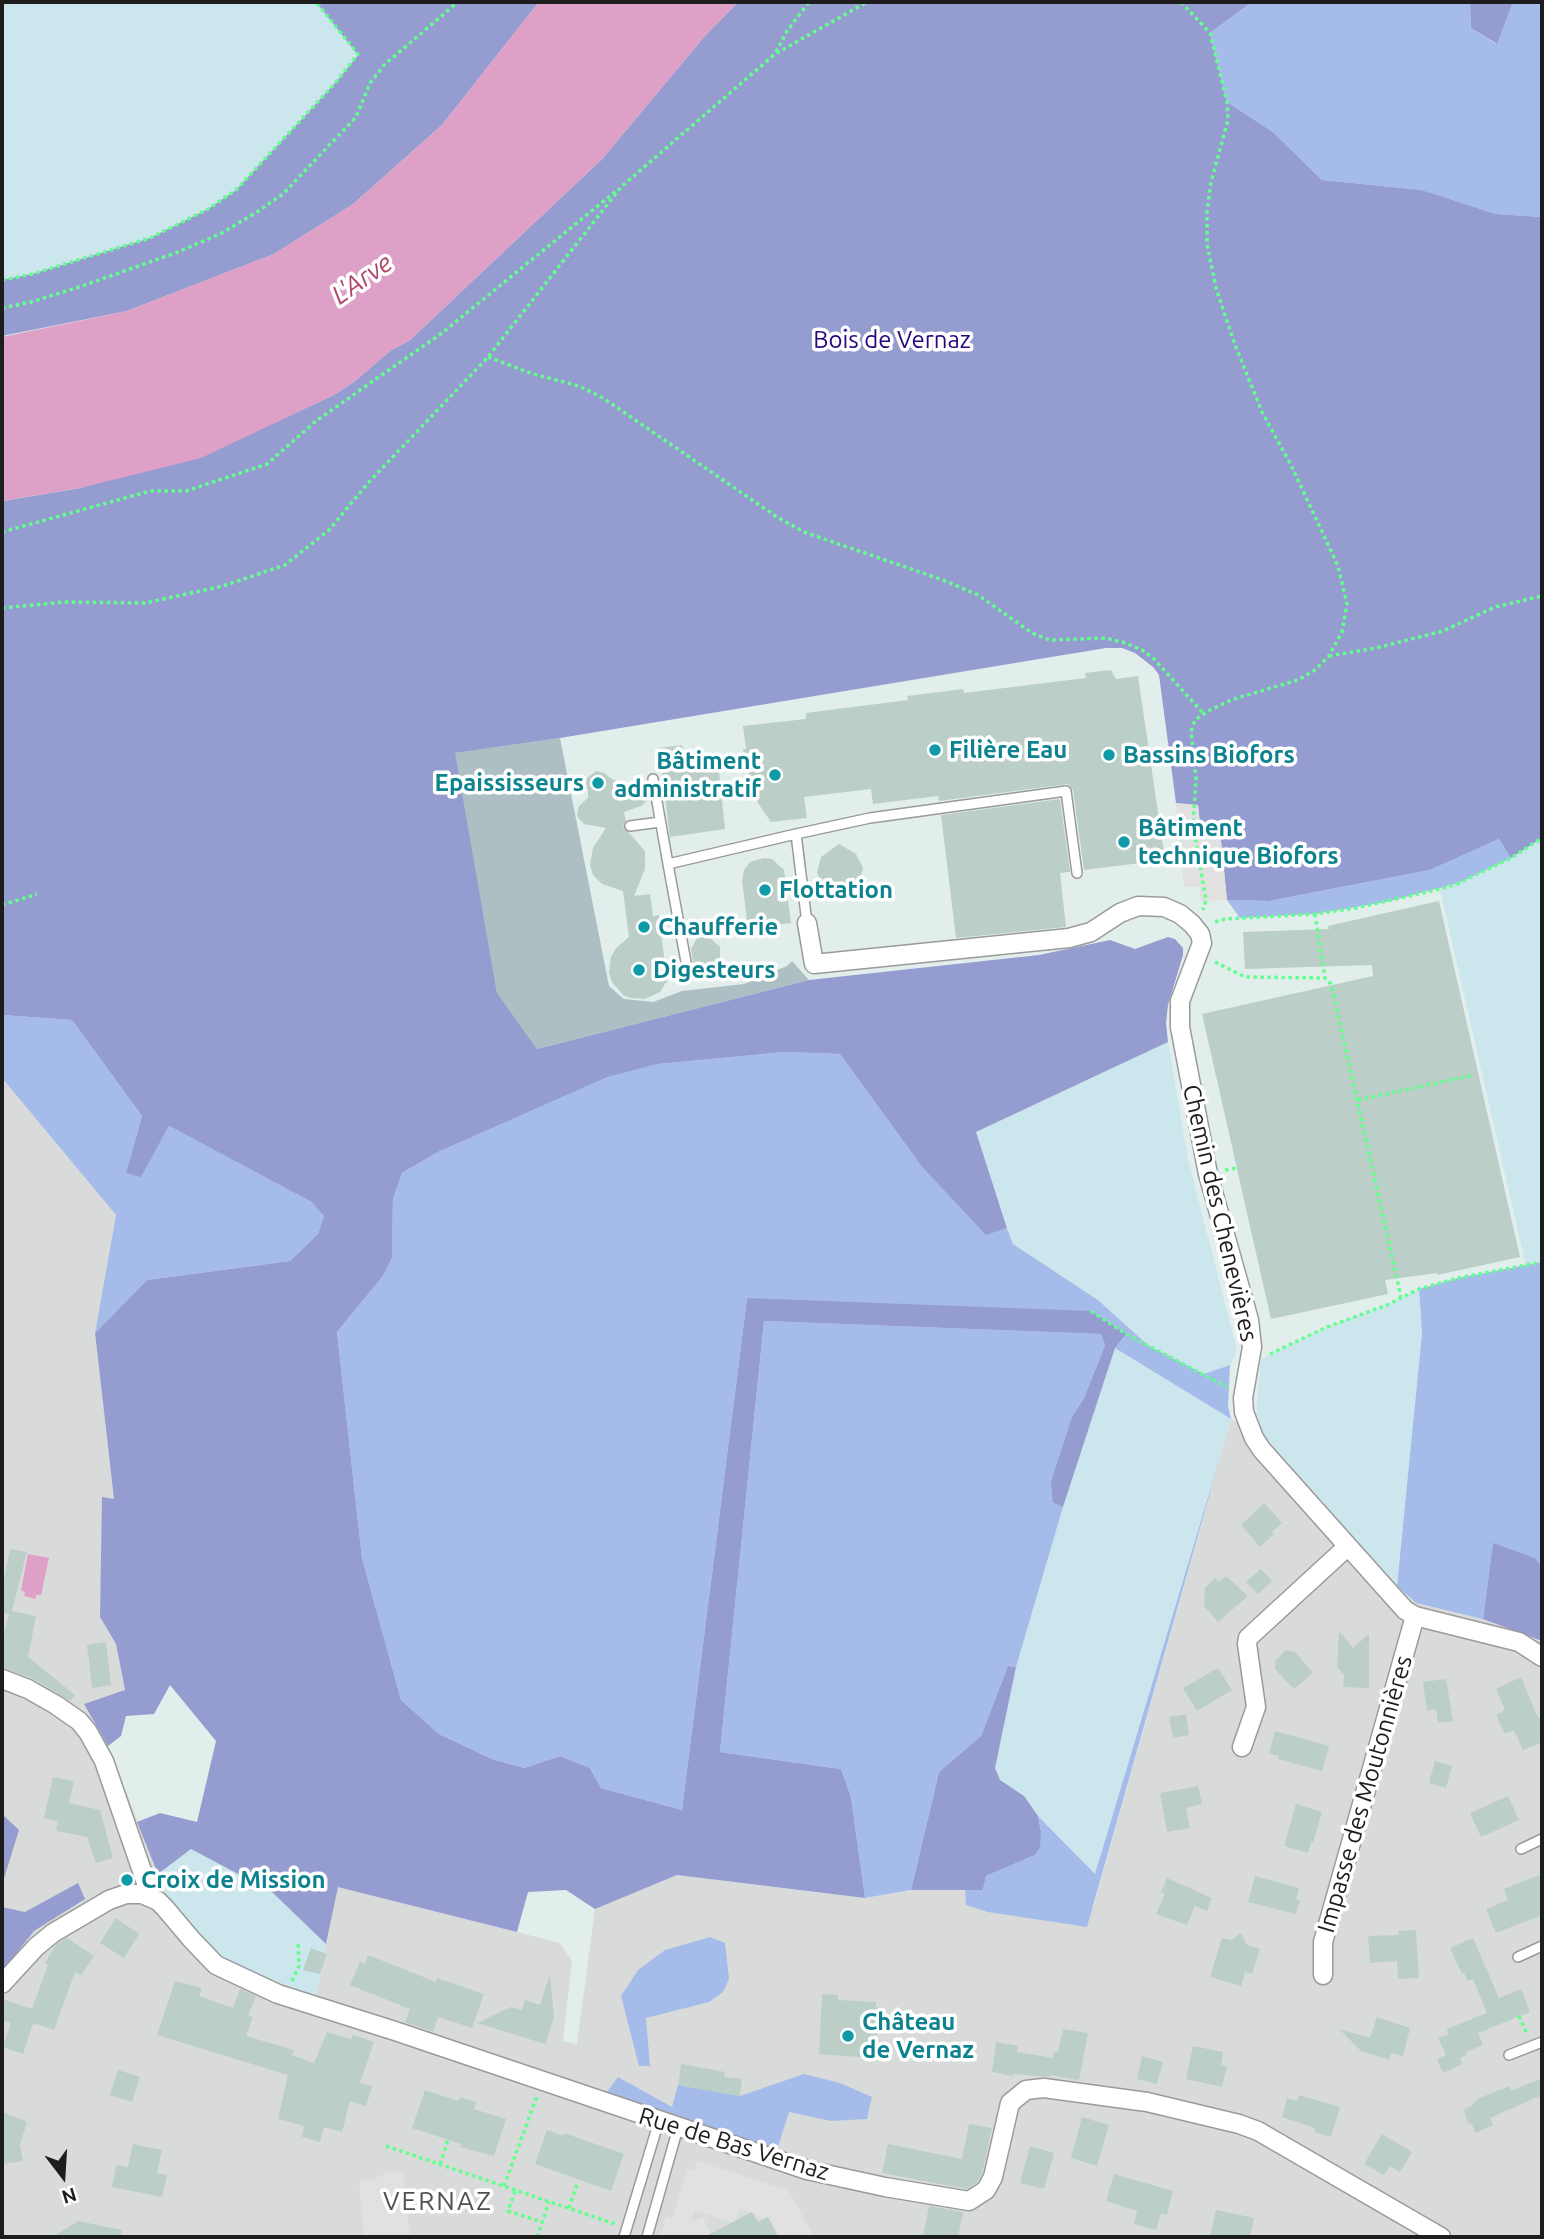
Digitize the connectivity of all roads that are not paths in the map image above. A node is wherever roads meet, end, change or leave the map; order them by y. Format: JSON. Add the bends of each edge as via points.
{"nodes":[{"id":1,"x":653,"y":779,"type":"dead end"},
{"id":2,"x":660,"y":822,"type":"junction"},
{"id":3,"x":630,"y":826,"type":"dead end"},
{"id":4,"x":796,"y":834,"type":"junction"},
{"id":5,"x":668,"y":864,"type":"junction"},
{"id":6,"x":1077,"y":873,"type":"dead end"},
{"id":7,"x":807,"y":923,"type":"joint"},
{"id":8,"x":686,"y":962,"type":"dead end"},
{"id":9,"x":1348,"y":1547,"type":"junction"},
{"id":10,"x":1415,"y":1616,"type":"junction"},
{"id":11,"x":1542,"y":1657,"type":"edge"},
{"id":12,"x":2,"y":1679,"type":"edge"},
{"id":13,"x":1242,"y":1747,"type":"dead end"},
{"id":14,"x":1542,"y":1839,"type":"edge"},
{"id":15,"x":1521,"y":1849,"type":"dead end"},
{"id":16,"x":151,"y":1897,"type":"junction"},
{"id":17,"x":1542,"y":1946,"type":"edge"},
{"id":18,"x":1518,"y":1957,"type":"dead end"},
{"id":19,"x":1322,"y":1975,"type":"dead end"},
{"id":20,"x":2,"y":1984,"type":"edge"},
{"id":21,"x":1542,"y":2042,"type":"edge"},
{"id":22,"x":1509,"y":2056,"type":"dead end"},
{"id":23,"x":659,"y":2121,"type":"junction"},
{"id":24,"x":678,"y":2128,"type":"junction"},
{"id":25,"x":626,"y":2233,"type":"edge"},
{"id":26,"x":647,"y":2237,"type":"edge"},
{"id":27,"x":1441,"y":2237,"type":"edge"}],
"edges":[{"from":1,"to":2,"type":"lane"},
{"from":2,"to":3,"type":"lane"},
{"from":2,"to":5,"type":"lane"},
{"from":4,"to":5,"type":"lane"},
{"from":4,"to":6,"type":"lane","via":[[870,818],[1066,791]]},
{"from":4,"to":7,"type":"lane"},
{"from":5,"to":8,"type":"lane"},
{"from":7,"to":9,"type":"street","name":"Chemin des Chenevières","via":[[814,964],[1069,938],[1091,932],[1139,906],[1172,910],[1197,929],[1202,943],[1180,1001],[1180,1027],[1208,1174],[1249,1320],[1252,1347],[1243,1398],[1248,1424],[1262,1450]]},
{"from":9,"to":10,"type":"street","via":[[1399,1605]]},
{"from":9,"to":13,"type":"street","via":[[1248,1638],[1256,1707]]},
{"from":10,"to":11,"type":"street","via":[[1501,1636]]},
{"from":10,"to":19,"type":"street","name":"Impasse des Moutonnières","via":[[1323,1942]]},
{"from":12,"to":16,"type":"street","via":[[56,1704],[88,1732],[104,1761]]},
{"from":14,"to":15,"type":"lane"},
{"from":16,"to":20,"type":"street","via":[[126,1894],[108,1900],[53,1933]]},
{"from":16,"to":23,"type":"street","name":"Rue de Bas Vernaz","via":[[216,1965],[232,1974],[285,1996]]},
{"from":17,"to":18,"type":"lane"},
{"from":21,"to":22,"type":"lane"},
{"from":23,"to":24,"type":"street","name":"Rue de Bas Vernaz"},
{"from":23,"to":25,"type":"lane"},
{"from":24,"to":26,"type":"lane"},
{"from":24,"to":27,"type":"street","name":"Rue de Bas Vernaz","via":[[807,2170],[966,2202],[990,2184],[1007,2111],[1019,2094],[1044,2088],[1147,2102],[1264,2134]]}]}
